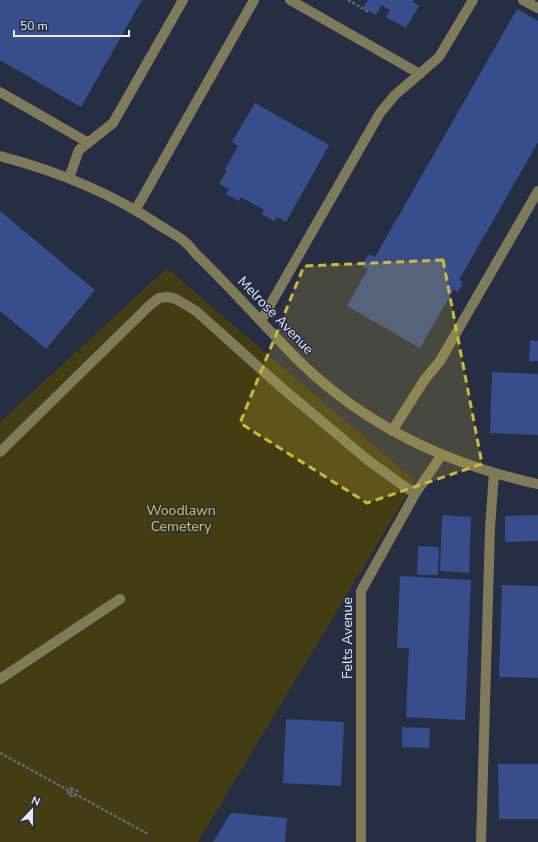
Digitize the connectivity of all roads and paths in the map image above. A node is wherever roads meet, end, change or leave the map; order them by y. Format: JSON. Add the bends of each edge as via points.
{"nodes":[{"id":1,"x":183,"y":0,"type":"edge"},
{"id":2,"x":254,"y":0,"type":"edge"},
{"id":3,"x":290,"y":0,"type":"edge"},
{"id":4,"x":348,"y":0,"type":"edge"},
{"id":5,"x":473,"y":0,"type":"edge"},
{"id":6,"x":523,"y":0,"type":"edge"},
{"id":7,"x":538,"y":8,"type":"edge"},
{"id":8,"x":369,"y":12,"type":"dead end"},
{"id":9,"x":420,"y":74,"type":"junction"},
{"id":10,"x":0,"y":92,"type":"edge"},
{"id":11,"x":87,"y":142,"type":"junction"},
{"id":12,"x":0,"y":156,"type":"edge"},
{"id":13,"x":69,"y":178,"type":"junction"},
{"id":14,"x":538,"y":191,"type":"edge"},
{"id":15,"x":136,"y":209,"type":"junction"},
{"id":16,"x":261,"y":321,"type":"junction"},
{"id":17,"x":392,"y":431,"type":"junction"},
{"id":18,"x":0,"y":452,"type":"edge"},
{"id":19,"x":441,"y":456,"type":"junction"},
{"id":20,"x":494,"y":473,"type":"junction"},
{"id":21,"x":538,"y":484,"type":"edge"},
{"id":22,"x":415,"y":494,"type":"junction"},
{"id":23,"x":120,"y":599,"type":"dead end"},
{"id":24,"x":0,"y":679,"type":"edge"},
{"id":25,"x":0,"y":753,"type":"edge"},
{"id":26,"x":148,"y":834,"type":"dead end"},
{"id":27,"x":361,"y":842,"type":"edge"},
{"id":28,"x":480,"y":842,"type":"edge"}],
"edges":[{"from":1,"to":11,"type":"street","via":[[113,123]]},
{"from":2,"to":15,"type":"street"},
{"from":3,"to":9,"type":"street"},
{"from":4,"to":8,"type":"path"},
{"from":5,"to":9,"type":"street","via":[[439,57]]},
{"from":6,"to":7,"type":"street"},
{"from":9,"to":16,"type":"street","via":[[395,95],[380,113]]},
{"from":10,"to":11,"type":"street"},
{"from":11,"to":13,"type":"street","via":[[78,150]]},
{"from":12,"to":13,"type":"street","name":"Melrose Avenue"},
{"from":13,"to":15,"type":"street","name":"Melrose Avenue"},
{"from":14,"to":17,"type":"street","via":[[440,361],[425,379]]},
{"from":15,"to":16,"type":"street","name":"Melrose Avenue","via":[[186,243]]},
{"from":16,"to":17,"type":"street","name":"Melrose Avenue","via":[[323,382]]},
{"from":17,"to":19,"type":"street","name":"Melrose Avenue"},
{"from":18,"to":22,"type":"street","via":[[150,305],[158,298],[167,297],[176,299],[196,311],[357,451]]},
{"from":19,"to":20,"type":"street","name":"Melrose Avenue"},
{"from":19,"to":22,"type":"street","name":"Felts Avenue"},
{"from":20,"to":21,"type":"street","name":"Melrose Avenue"},
{"from":20,"to":28,"type":"street"},
{"from":22,"to":27,"type":"street","name":"Felts Avenue","via":[[361,591]]},
{"from":23,"to":24,"type":"street"},
{"from":25,"to":26,"type":"path"}]}
